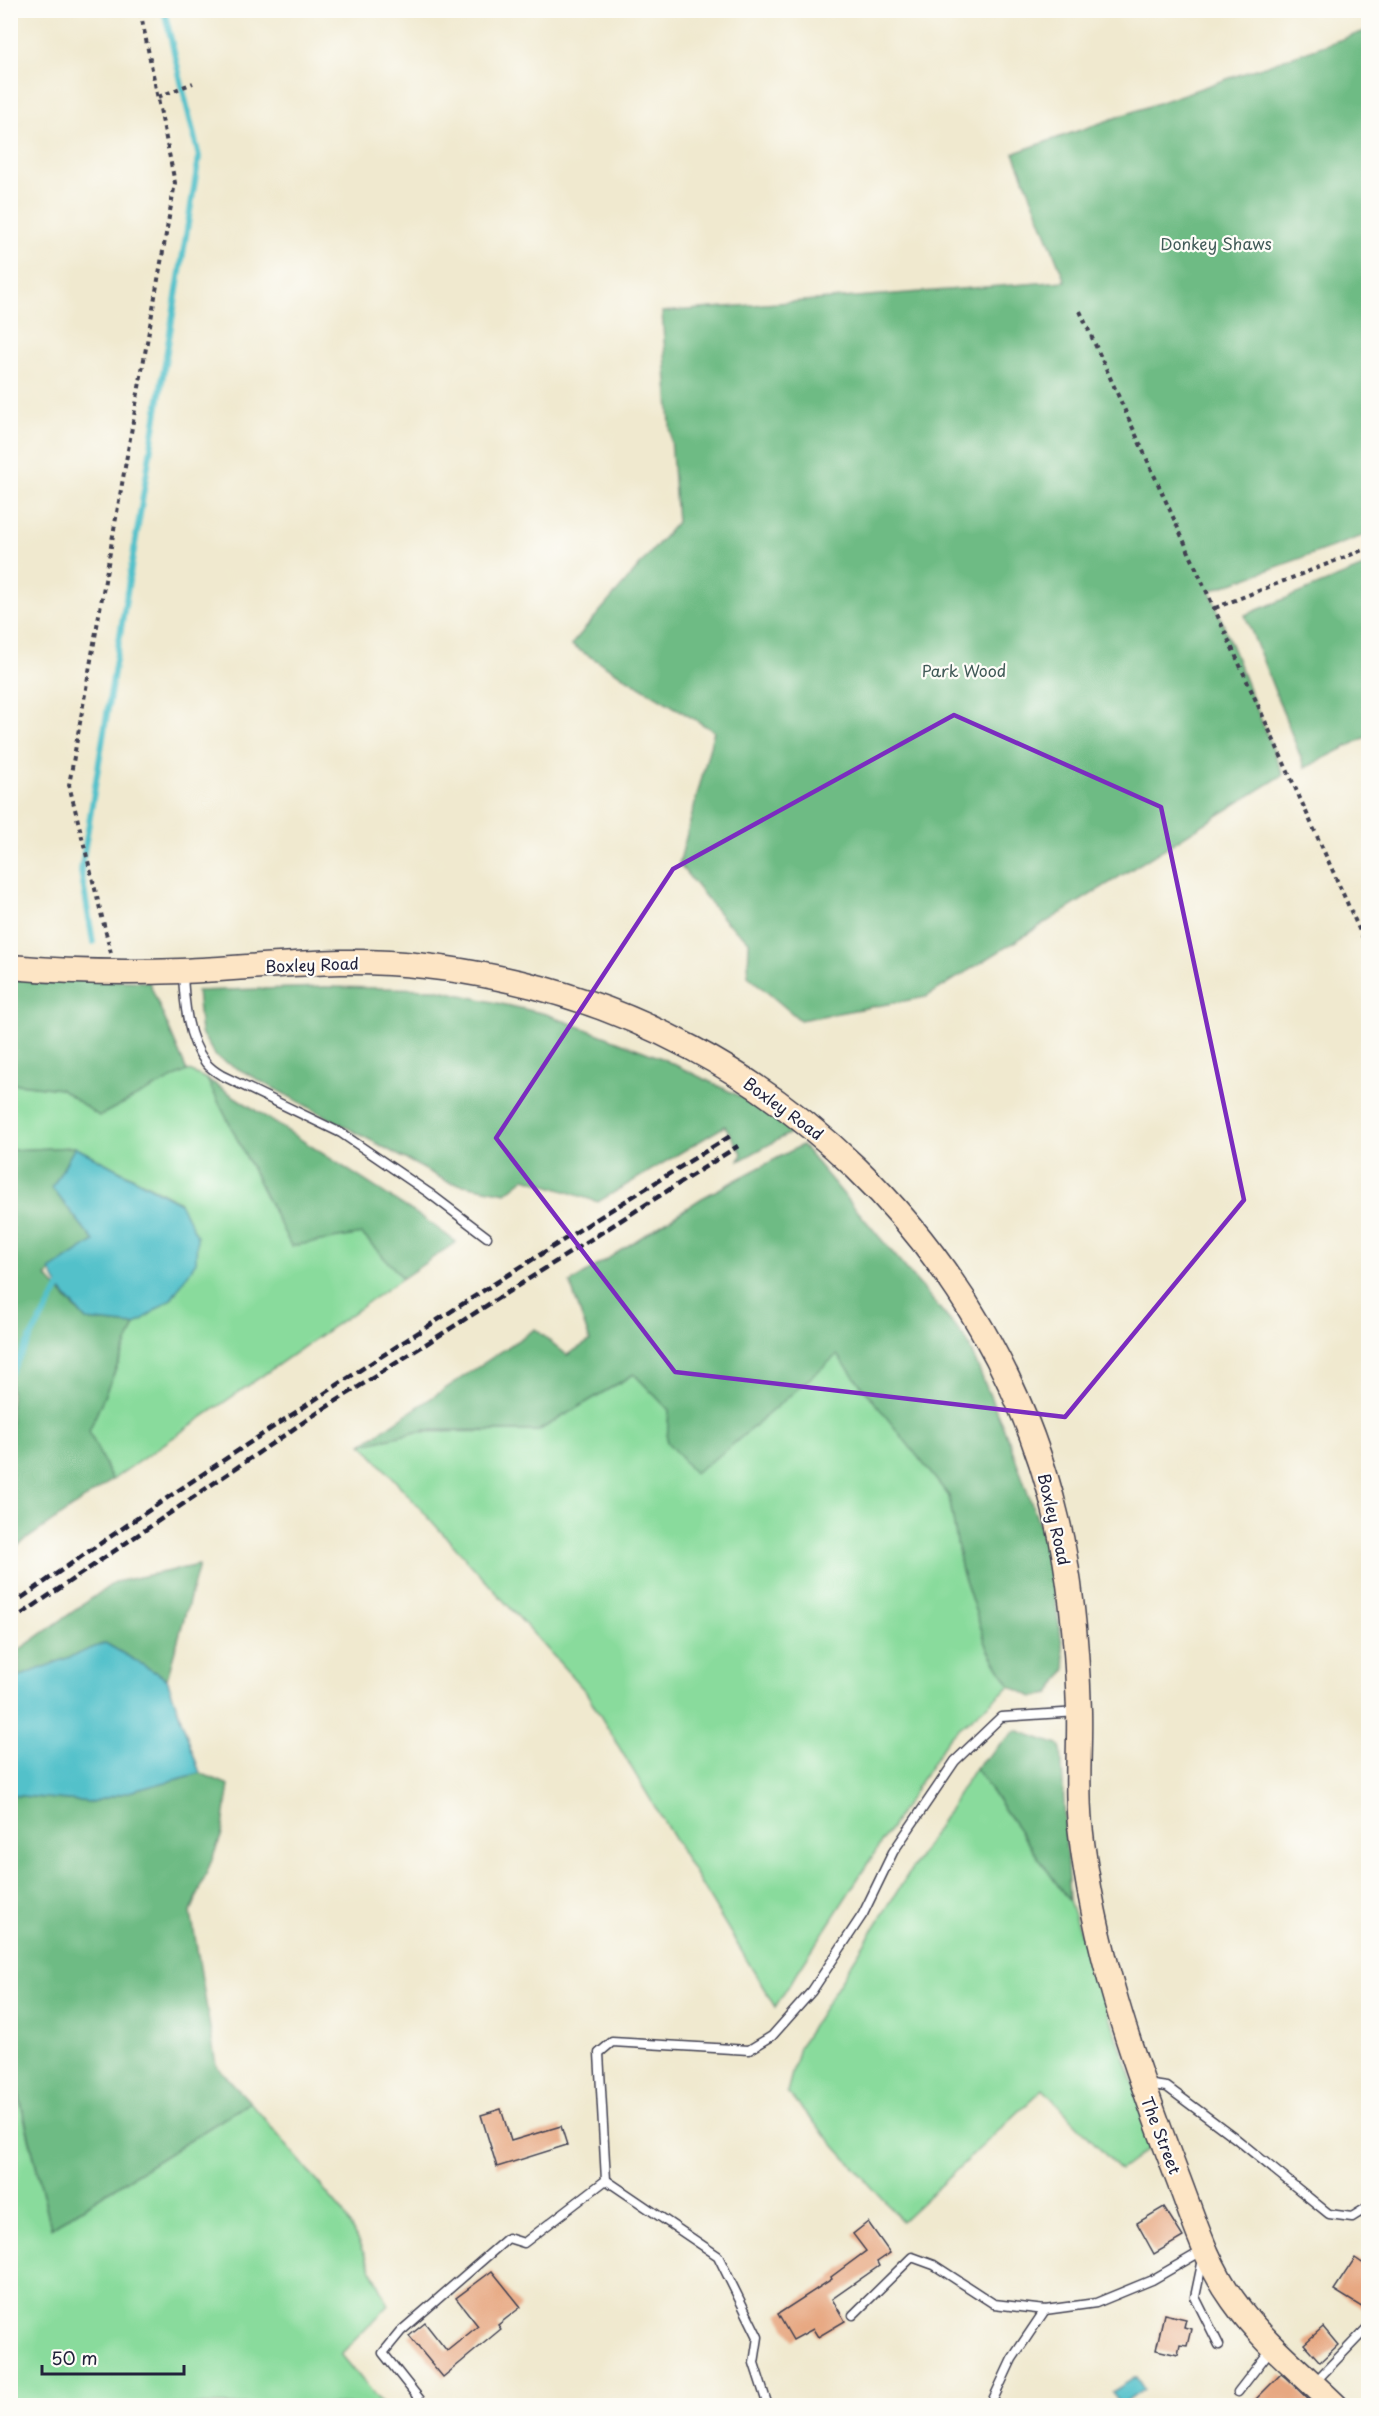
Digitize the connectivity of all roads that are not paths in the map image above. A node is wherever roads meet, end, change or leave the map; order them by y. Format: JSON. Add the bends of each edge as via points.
{"nodes":[{"id":1,"x":10,"y":967,"type":"edge"},
{"id":2,"x":183,"y":971,"type":"junction"},
{"id":3,"x":487,"y":1237,"type":"dead end"},
{"id":4,"x":1079,"y":1712,"type":"junction"},
{"id":5,"x":1079,"y":1819,"type":"joint"},
{"id":6,"x":1142,"y":2083,"type":"junction"},
{"id":7,"x":606,"y":2180,"type":"junction"},
{"id":8,"x":1368,"y":2207,"type":"edge"},
{"id":9,"x":1206,"y":2249,"type":"junction"},
{"id":10,"x":1045,"y":2310,"type":"junction"},
{"id":11,"x":853,"y":2315,"type":"dead end"},
{"id":12,"x":1368,"y":2327,"type":"edge"},
{"id":13,"x":1219,"y":2345,"type":"dead end"},
{"id":14,"x":1274,"y":2345,"type":"junction"},
{"id":15,"x":1314,"y":2384,"type":"junction"},
{"id":16,"x":1238,"y":2392,"type":"dead end"},
{"id":17,"x":425,"y":2406,"type":"edge"},
{"id":18,"x":768,"y":2406,"type":"edge"},
{"id":19,"x":990,"y":2406,"type":"edge"},
{"id":20,"x":1336,"y":2406,"type":"edge"}],
"edges":[{"from":1,"to":2,"type":"street","name":"Boxley Road"},
{"from":2,"to":3,"type":"lane","via":[[187,1016],[207,1064],[221,1075],[341,1133]]},
{"from":2,"to":4,"type":"street","name":"Boxley Road","via":[[376,962],[455,971],[539,988],[588,1002],[654,1029],[712,1059],[832,1143],[923,1241],[963,1298],[1010,1378],[1043,1465],[1058,1521],[1075,1644]]},
{"from":4,"to":5,"type":"street","name":"Boxley Road"},
{"from":4,"to":7,"type":"lane","via":[[1001,1717],[955,1761],[893,1852],[863,1914],[812,1991],[772,2036],[749,2050],[612,2042],[599,2053]]},
{"from":5,"to":6,"type":"street","name":"The Street","via":[[1095,1925]]},
{"from":6,"to":8,"type":"lane","via":[[1167,2087],[1329,2214],[1352,2217]]},
{"from":6,"to":9,"type":"street","name":"The Street"},
{"from":7,"to":17,"type":"lane","via":[[524,2243],[508,2238],[400,2331],[383,2353]]},
{"from":7,"to":18,"type":"lane","via":[[718,2256],[758,2337],[754,2363]]},
{"from":9,"to":10,"type":"lane","via":[[1152,2280],[1096,2302]]},
{"from":9,"to":13,"type":"lane","via":[[1195,2297]]},
{"from":9,"to":14,"type":"street","name":"The Street","via":[[1230,2297]]},
{"from":10,"to":11,"type":"lane","via":[[994,2304],[934,2265],[912,2257]]},
{"from":10,"to":19,"type":"lane","via":[[1012,2360]]},
{"from":12,"to":15,"type":"lane"},
{"from":14,"to":15,"type":"street","name":"The Street"},
{"from":14,"to":16,"type":"lane"},
{"from":15,"to":20,"type":"street","name":"The Street"}]}
